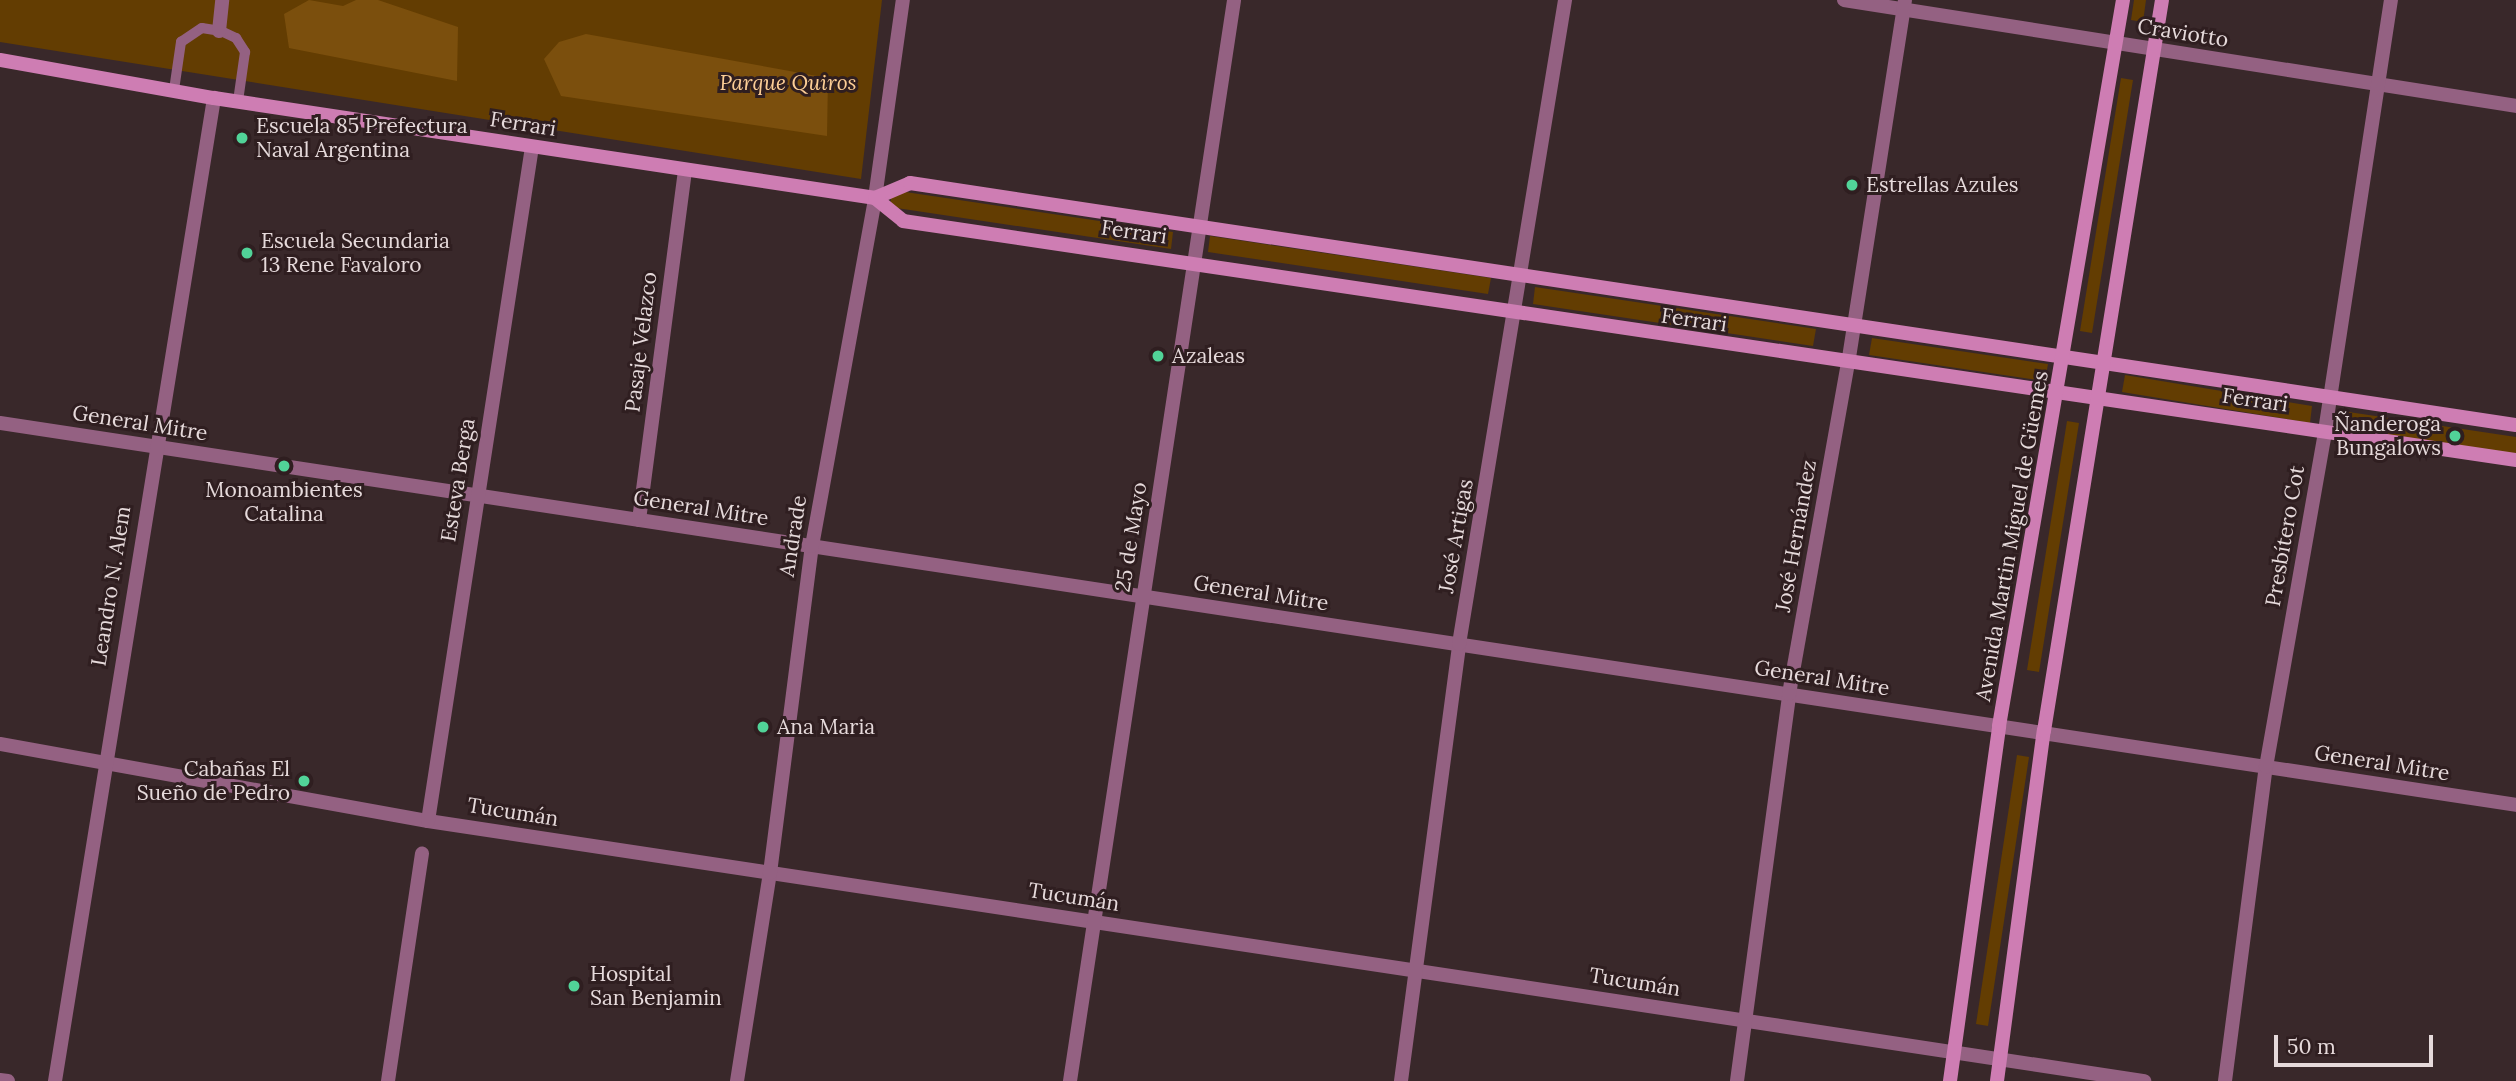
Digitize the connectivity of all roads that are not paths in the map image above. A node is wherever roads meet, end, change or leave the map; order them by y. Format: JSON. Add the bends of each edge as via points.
{"nodes":[{"id":1,"x":222,"y":0,"type":"edge"},
{"id":2,"x":903,"y":0,"type":"edge"},
{"id":3,"x":1234,"y":0,"type":"edge"},
{"id":4,"x":1565,"y":0,"type":"edge"},
{"id":5,"x":1844,"y":0,"type":"edge"},
{"id":6,"x":2123,"y":0,"type":"edge"},
{"id":7,"x":2162,"y":0,"type":"edge"},
{"id":8,"x":2391,"y":0,"type":"edge"},
{"id":9,"x":1904,"y":5,"type":"edge"},
{"id":10,"x":219,"y":31,"type":"junction"},
{"id":11,"x":2116,"y":44,"type":"junction"},
{"id":12,"x":2154,"y":50,"type":"junction"},
{"id":13,"x":0,"y":60,"type":"edge"},
{"id":14,"x":2379,"y":85,"type":"junction"},
{"id":15,"x":174,"y":90,"type":"junction"},
{"id":16,"x":214,"y":98,"type":"junction"},
{"id":17,"x":238,"y":101,"type":"junction"},
{"id":18,"x":2516,"y":106,"type":"edge"},
{"id":19,"x":532,"y":147,"type":"junction"},
{"id":20,"x":685,"y":170,"type":"junction"},
{"id":21,"x":875,"y":198,"type":"junction"},
{"id":22,"x":1200,"y":224,"type":"junction"},
{"id":23,"x":1195,"y":261,"type":"junction"},
{"id":24,"x":1522,"y":274,"type":"junction"},
{"id":25,"x":1516,"y":314,"type":"junction"},
{"id":26,"x":1854,"y":324,"type":"junction"},
{"id":27,"x":2066,"y":356,"type":"junction"},
{"id":28,"x":2106,"y":363,"type":"junction"},
{"id":29,"x":1848,"y":364,"type":"junction"},
{"id":30,"x":2060,"y":393,"type":"junction"},
{"id":31,"x":2328,"y":397,"type":"junction"},
{"id":32,"x":2100,"y":399,"type":"junction"},
{"id":33,"x":0,"y":423,"type":"edge"},
{"id":34,"x":2516,"y":425,"type":"edge"},
{"id":35,"x":2325,"y":432,"type":"junction"},
{"id":36,"x":154,"y":446,"type":"junction"},
{"id":37,"x":2516,"y":460,"type":"edge"},
{"id":38,"x":477,"y":495,"type":"junction"},
{"id":39,"x":639,"y":520,"type":"junction"},
{"id":40,"x":811,"y":546,"type":"junction"},
{"id":41,"x":1143,"y":596,"type":"junction"},
{"id":42,"x":1459,"y":644,"type":"junction"},
{"id":43,"x":1789,"y":694,"type":"junction"},
{"id":44,"x":1999,"y":726,"type":"junction"},
{"id":45,"x":2044,"y":731,"type":"junction"},
{"id":46,"x":0,"y":744,"type":"edge"},
{"id":47,"x":104,"y":763,"type":"junction"},
{"id":48,"x":2266,"y":767,"type":"junction"},
{"id":49,"x":2516,"y":805,"type":"edge"},
{"id":50,"x":428,"y":821,"type":"junction"},
{"id":51,"x":422,"y":854,"type":"dead end"},
{"id":52,"x":769,"y":873,"type":"junction"},
{"id":53,"x":1094,"y":922,"type":"junction"},
{"id":54,"x":1418,"y":971,"type":"junction"},
{"id":55,"x":1747,"y":1021,"type":"junction"},
{"id":56,"x":1955,"y":1053,"type":"junction"},
{"id":57,"x":2001,"y":1060,"type":"junction"},
{"id":58,"x":0,"y":1080,"type":"edge"},
{"id":59,"x":8,"y":1081,"type":"edge"},
{"id":60,"x":55,"y":1081,"type":"edge"},
{"id":61,"x":388,"y":1081,"type":"edge"},
{"id":62,"x":737,"y":1081,"type":"edge"},
{"id":63,"x":1070,"y":1081,"type":"edge"},
{"id":64,"x":1401,"y":1081,"type":"edge"},
{"id":65,"x":1737,"y":1081,"type":"edge"},
{"id":66,"x":1950,"y":1081,"type":"edge"},
{"id":67,"x":1997,"y":1081,"type":"edge"},
{"id":68,"x":2144,"y":1081,"type":"edge"},
{"id":69,"x":2225,"y":1081,"type":"edge"}],
"edges":[{"from":1,"to":10,"type":"street"},
{"from":2,"to":21,"type":"street","name":"Andrade"},
{"from":3,"to":22,"type":"street","name":"25 de Mayo"},
{"from":4,"to":24,"type":"street","name":"José Artigas"},
{"from":5,"to":9,"type":"street","name":"Craviotto"},
{"from":6,"to":11,"type":"main road","name":"Avenida Martin Miguel de Güemes"},
{"from":7,"to":12,"type":"main road"},
{"from":8,"to":14,"type":"street","name":"Presbítero Cot"},
{"from":9,"to":11,"type":"street","name":"Craviotto"},
{"from":9,"to":26,"type":"street","name":"José Hernández"},
{"from":10,"to":15,"type":"lane","via":[[202,28],[181,42]]},
{"from":10,"to":17,"type":"lane","via":[[236,38],[245,52]]},
{"from":11,"to":12,"type":"street","name":"Craviotto"},
{"from":11,"to":27,"type":"main road","name":"Avenida Martin Miguel de Güemes"},
{"from":12,"to":14,"type":"street","name":"Craviotto"},
{"from":12,"to":28,"type":"main road"},
{"from":13,"to":15,"type":"main road","name":"Ferrari"},
{"from":14,"to":18,"type":"street","name":"Craviotto"},
{"from":14,"to":31,"type":"street","name":"Presbítero Cot"},
{"from":15,"to":16,"type":"main road","name":"Ferrari"},
{"from":16,"to":17,"type":"main road","name":"Ferrari"},
{"from":16,"to":36,"type":"street","name":"Leandro N. Alem"},
{"from":17,"to":19,"type":"main road","name":"Ferrari"},
{"from":19,"to":20,"type":"main road","name":"Ferrari"},
{"from":19,"to":38,"type":"street","name":"Esteva Berga"},
{"from":20,"to":21,"type":"main road","name":"Ferrari"},
{"from":20,"to":39,"type":"street","name":"Pasaje Velazco"},
{"from":21,"to":22,"type":"main road","name":"Ferrari","via":[[910,183]]},
{"from":21,"to":23,"type":"main road","name":"Ferrari","via":[[903,221]]},
{"from":21,"to":40,"type":"street","name":"Andrade"},
{"from":22,"to":23,"type":"street","name":"25 de Mayo"},
{"from":22,"to":24,"type":"main road","name":"Ferrari"},
{"from":23,"to":25,"type":"main road","name":"Ferrari"},
{"from":23,"to":41,"type":"street","name":"25 de Mayo"},
{"from":24,"to":25,"type":"street","name":"José Artigas"},
{"from":24,"to":26,"type":"main road","name":"Ferrari"},
{"from":25,"to":29,"type":"main road","name":"Ferrari"},
{"from":25,"to":42,"type":"street","name":"José Artigas"},
{"from":26,"to":27,"type":"main road","name":"Ferrari"},
{"from":26,"to":29,"type":"street","name":"José Hernández"},
{"from":27,"to":28,"type":"main road","name":"Ferrari"},
{"from":27,"to":30,"type":"main road","name":"Avenida Martin Miguel de Güemes"},
{"from":28,"to":31,"type":"main road","name":"Ferrari"},
{"from":28,"to":32,"type":"main road"},
{"from":29,"to":30,"type":"main road","name":"Ferrari"},
{"from":29,"to":43,"type":"street","name":"José Hernández"},
{"from":30,"to":32,"type":"main road","name":"Ferrari"},
{"from":30,"to":44,"type":"main road","name":"Avenida Martin Miguel de Güemes"},
{"from":31,"to":34,"type":"main road","name":"Ferrari"},
{"from":31,"to":35,"type":"street","name":"Presbítero Cot"},
{"from":32,"to":35,"type":"main road","name":"Ferrari"},
{"from":32,"to":45,"type":"main road"},
{"from":33,"to":36,"type":"street","name":"General Mitre"},
{"from":35,"to":37,"type":"main road","name":"Ferrari"},
{"from":35,"to":48,"type":"street","name":"Presbítero Cot"},
{"from":36,"to":38,"type":"street","name":"General Mitre"},
{"from":36,"to":47,"type":"street","name":"Leandro N. Alem"},
{"from":38,"to":39,"type":"street","name":"General Mitre"},
{"from":38,"to":50,"type":"street","name":"Esteva Berga"},
{"from":39,"to":40,"type":"street","name":"General Mitre"},
{"from":40,"to":41,"type":"street","name":"General Mitre"},
{"from":40,"to":52,"type":"street","name":"Andrade"},
{"from":41,"to":42,"type":"street","name":"General Mitre"},
{"from":41,"to":53,"type":"street","name":"25 de Mayo"},
{"from":42,"to":43,"type":"street","name":"General Mitre"},
{"from":42,"to":54,"type":"street","name":"José Artigas"},
{"from":43,"to":44,"type":"street","name":"General Mitre"},
{"from":43,"to":55,"type":"street","name":"José Hernández"},
{"from":44,"to":45,"type":"street","name":"General Mitre"},
{"from":44,"to":56,"type":"main road","name":"Avenida Martin Miguel de Güemes"},
{"from":45,"to":48,"type":"street","name":"General Mitre"},
{"from":45,"to":57,"type":"main road"},
{"from":46,"to":47,"type":"street","name":"Tucumán"},
{"from":47,"to":50,"type":"street","name":"Tucumán"},
{"from":47,"to":60,"type":"street","name":"Leandro N. Alem"},
{"from":48,"to":49,"type":"street","name":"General Mitre"},
{"from":48,"to":69,"type":"street","name":"Presbítero Cot"},
{"from":50,"to":52,"type":"street","name":"Tucumán"},
{"from":51,"to":61,"type":"street"},
{"from":52,"to":53,"type":"street","name":"Tucumán"},
{"from":52,"to":62,"type":"street","name":"Andrade"},
{"from":53,"to":54,"type":"street","name":"Tucumán"},
{"from":53,"to":63,"type":"street","name":"25 de Mayo"},
{"from":54,"to":55,"type":"street","name":"Tucumán"},
{"from":54,"to":64,"type":"street","name":"José Artigas"},
{"from":55,"to":56,"type":"street","name":"Tucumán"},
{"from":55,"to":65,"type":"street","name":"José Hernández"},
{"from":56,"to":57,"type":"street","name":"Tucumán"},
{"from":56,"to":66,"type":"main road","name":"Avenida Martin Miguel de Güemes"},
{"from":57,"to":67,"type":"main road"},
{"from":57,"to":68,"type":"street","name":"Tucumán"},
{"from":58,"to":59,"type":"street"}]}
